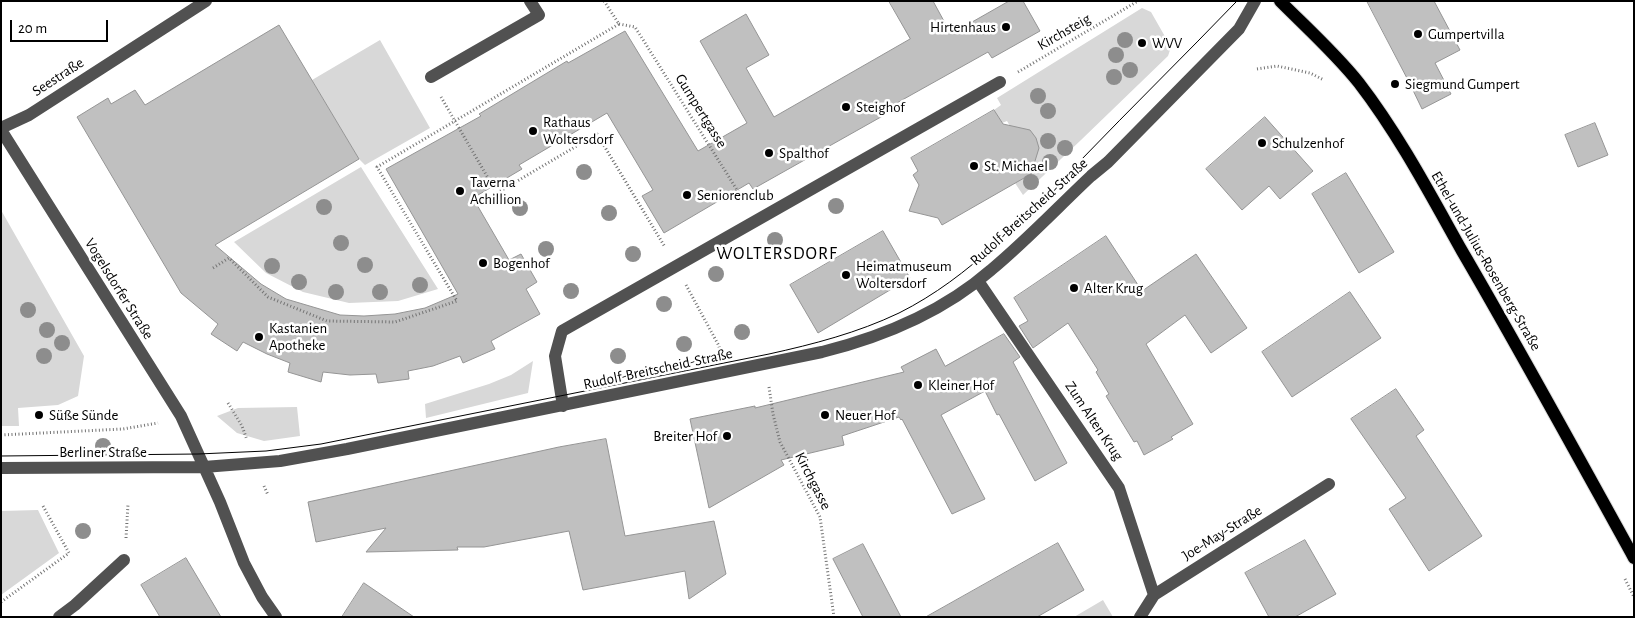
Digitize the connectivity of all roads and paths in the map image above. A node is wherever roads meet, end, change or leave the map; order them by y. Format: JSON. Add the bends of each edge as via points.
{"nodes":[{"id":1,"x":206,"y":1,"type":"edge"},
{"id":2,"x":530,"y":1,"type":"edge"},
{"id":3,"x":604,"y":1,"type":"edge"},
{"id":4,"x":1138,"y":1,"type":"edge"},
{"id":5,"x":1255,"y":1,"type":"edge"},
{"id":6,"x":1280,"y":1,"type":"edge"},
{"id":7,"x":619,"y":24,"type":"junction"},
{"id":8,"x":431,"y":77,"type":"joint"},
{"id":9,"x":1000,"y":82,"type":"joint"},
{"id":10,"x":454,"y":122,"type":"junction"},
{"id":11,"x":1,"y":129,"type":"edge"},
{"id":12,"x":494,"y":190,"type":"dead end"},
{"id":13,"x":485,"y":200,"type":"dead end"},
{"id":14,"x":757,"y":221,"type":"junction"},
{"id":15,"x":676,"y":266,"type":"junction"},
{"id":16,"x":212,"y":268,"type":"dead end"},
{"id":17,"x":978,"y":280,"type":"junction"},
{"id":18,"x":719,"y":346,"type":"dead end"},
{"id":19,"x":769,"y":386,"type":"dead end"},
{"id":20,"x":562,"y":406,"type":"junction"},
{"id":21,"x":159,"y":423,"type":"dead end"},
{"id":22,"x":1,"y":435,"type":"edge"},
{"id":23,"x":204,"y":467,"type":"junction"},
{"id":24,"x":1,"y":468,"type":"edge"},
{"id":25,"x":1329,"y":484,"type":"dead end"},
{"id":26,"x":128,"y":504,"type":"dead end"},
{"id":27,"x":44,"y":506,"type":"dead end"},
{"id":28,"x":1634,"y":558,"type":"edge"},
{"id":29,"x":124,"y":560,"type":"joint"},
{"id":30,"x":1154,"y":595,"type":"junction"},
{"id":31,"x":1,"y":602,"type":"edge"},
{"id":32,"x":59,"y":617,"type":"edge"},
{"id":33,"x":276,"y":617,"type":"edge"},
{"id":34,"x":834,"y":617,"type":"edge"},
{"id":35,"x":1140,"y":617,"type":"edge"}],
"edges":[{"from":1,"to":11,"type":"street","name":"Seestraße","via":[[30,115]]},
{"from":2,"to":8,"type":"street","via":[[539,16]]},
{"from":3,"to":7,"type":"path"},
{"from":4,"to":9,"type":"path","name":"Kirchsteig"},
{"from":5,"to":17,"type":"street","name":"Rudolf-Breitscheid-Straße","via":[[1239,29],[1108,162]]},
{"from":6,"to":28,"type":"main road","name":"Ethel-und-Julius-Rosenberg-Straße","via":[[1359,84],[1405,152]]},
{"from":7,"to":10,"type":"path"},
{"from":7,"to":14,"type":"path","name":"Gumpertgasse","via":[[635,27]]},
{"from":8,"to":10,"type":"path"},
{"from":9,"to":14,"type":"street"},
{"from":10,"to":12,"type":"path"},
{"from":10,"to":16,"type":"path","via":[[377,167],[457,301],[395,322],[327,321],[268,296],[229,258]]},
{"from":11,"to":23,"type":"street","name":"Vogelsdorfer Straße","via":[[176,408]]},
{"from":13,"to":15,"type":"path","via":[[597,134]]},
{"from":14,"to":15,"type":"street"},
{"from":15,"to":18,"type":"path"},
{"from":15,"to":20,"type":"street","via":[[562,332],[555,356]]},
{"from":17,"to":20,"type":"street","name":"Rudolf-Breitscheid-Straße","via":[[930,311],[852,345]]},
{"from":17,"to":30,"type":"street","name":"Zum Alten Krug","via":[[1119,488]]},
{"from":19,"to":34,"type":"path","name":"Kirchgasse","via":[[780,442],[820,517]]},
{"from":20,"to":23,"type":"street","name":"Rudolf-Breitscheid-Straße","via":[[280,461]]},
{"from":21,"to":22,"type":"path","via":[[123,429]]},
{"from":23,"to":24,"type":"street","name":"Berliner Straße"},
{"from":23,"to":33,"type":"street","name":"Vogelsdorfer Straße","via":[[244,564]]},
{"from":25,"to":30,"type":"street","name":"Joe-May-Straße"},
{"from":26,"to":29,"type":"path"},
{"from":27,"to":31,"type":"path","via":[[68,552]]},
{"from":29,"to":32,"type":"street"},
{"from":30,"to":35,"type":"street","name":"Joe-May-Straße"}]}
